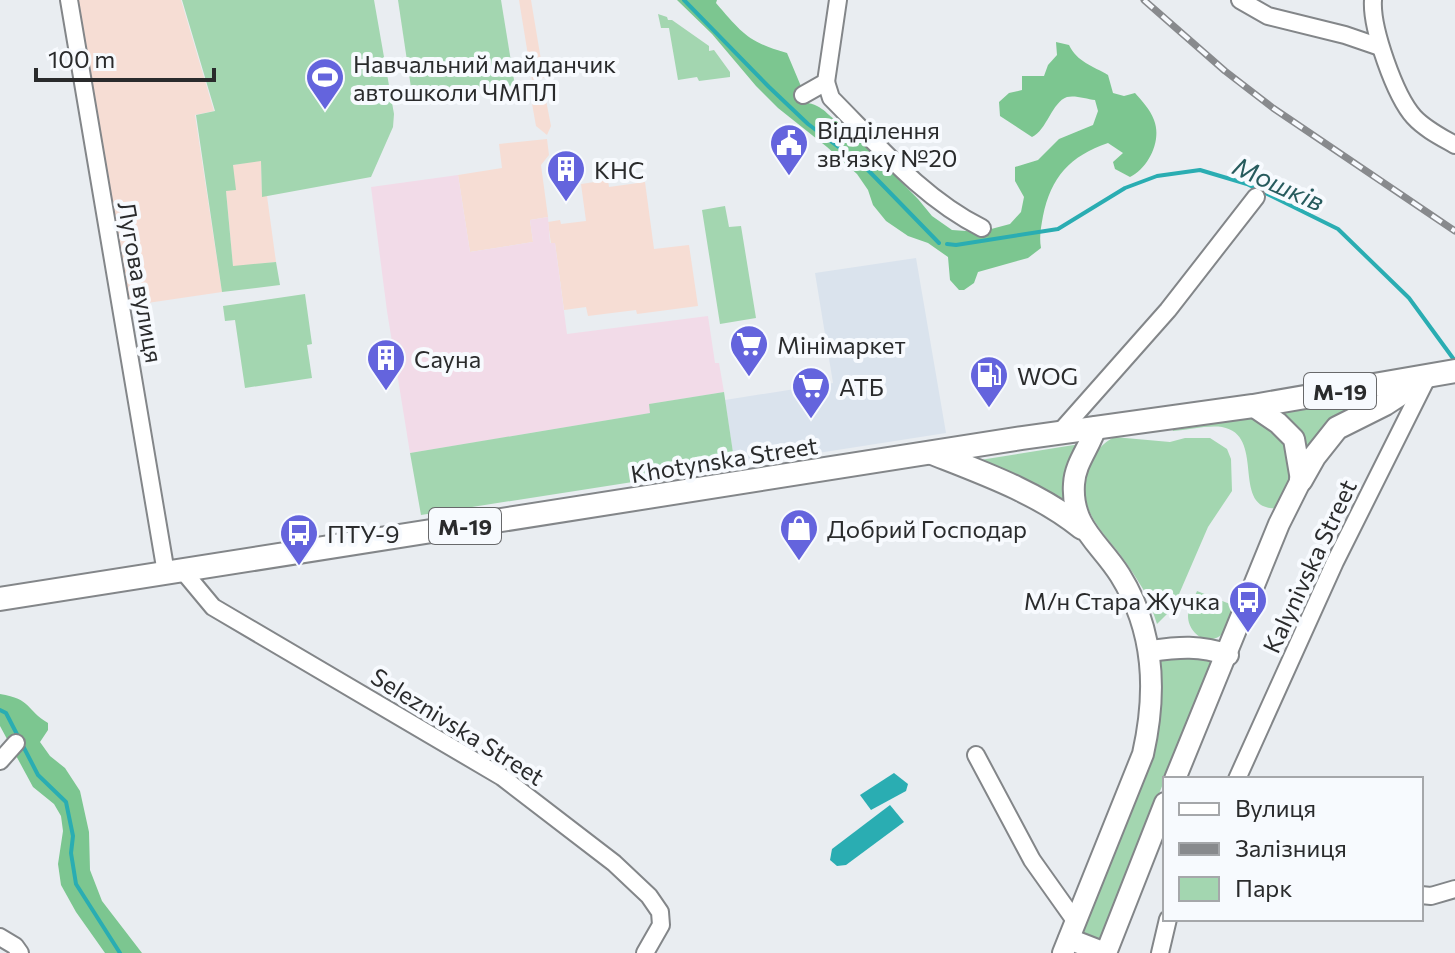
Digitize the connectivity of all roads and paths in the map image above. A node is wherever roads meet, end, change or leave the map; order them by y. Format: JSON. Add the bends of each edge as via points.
{"nodes":[{"id":1,"x":69,"y":0,"type":"edge"},
{"id":2,"x":838,"y":0,"type":"edge"},
{"id":3,"x":1240,"y":0,"type":"edge"},
{"id":4,"x":1373,"y":0,"type":"edge"},
{"id":5,"x":1380,"y":47,"type":"junction"},
{"id":6,"x":826,"y":82,"type":"junction"},
{"id":7,"x":803,"y":95,"type":"dead end"},
{"id":8,"x":1455,"y":145,"type":"edge"},
{"id":9,"x":1256,"y":197,"type":"dead end"},
{"id":10,"x":982,"y":228,"type":"dead end"},
{"id":11,"x":1442,"y":373,"type":"edge"},
{"id":12,"x":1253,"y":406,"type":"junction"},
{"id":13,"x":1096,"y":427,"type":"junction"},
{"id":14,"x":1060,"y":432,"type":"junction"},
{"id":15,"x":931,"y":453,"type":"junction"},
{"id":16,"x":1301,"y":480,"type":"junction"},
{"id":17,"x":1082,"y":528,"type":"junction"},
{"id":18,"x":175,"y":572,"type":"junction"},
{"id":19,"x":0,"y":599,"type":"edge"},
{"id":20,"x":1150,"y":651,"type":"junction"},
{"id":21,"x":1228,"y":655,"type":"junction"},
{"id":22,"x":16,"y":743,"type":"dead end"},
{"id":23,"x":976,"y":755,"type":"dead end"},
{"id":24,"x":0,"y":761,"type":"edge"},
{"id":25,"x":1176,"y":777,"type":"edge"},
{"id":26,"x":1238,"y":777,"type":"edge"},
{"id":27,"x":1163,"y":808,"type":"edge"},
{"id":28,"x":1455,"y":889,"type":"edge"},
{"id":29,"x":1423,"y":895,"type":"edge"},
{"id":30,"x":1168,"y":921,"type":"edge"},
{"id":31,"x":0,"y":937,"type":"edge"},
{"id":32,"x":1069,"y":938,"type":"edge"},
{"id":33,"x":650,"y":951,"type":"edge"},
{"id":34,"x":20,"y":953,"type":"edge"},
{"id":35,"x":1106,"y":953,"type":"edge"},
{"id":36,"x":1160,"y":953,"type":"edge"}],
"edges":[{"from":1,"to":18,"type":"street","name":"Лугова вулиця"},
{"from":2,"to":6,"type":"street"},
{"from":3,"to":5,"type":"street","via":[[1268,16]]},
{"from":4,"to":5,"type":"street"},
{"from":5,"to":8,"type":"street","via":[[1412,115]]},
{"from":6,"to":7,"type":"street"},
{"from":6,"to":10,"type":"street","via":[[831,98],[928,194]]},
{"from":9,"to":14,"type":"street","via":[[1168,310]]},
{"from":11,"to":12,"type":"highway","name":"Khotynska Street","number":"М-19"},
{"from":11,"to":16,"type":"highway","via":[[1337,428]]},
{"from":11,"to":26,"type":"street","name":"Kalynivska Street","via":[[1335,562]]},
{"from":12,"to":13,"type":"highway","name":"Khotynska Street","number":"М-19"},
{"from":12,"to":16,"type":"main road","via":[[1294,439]]},
{"from":13,"to":14,"type":"highway","name":"Khotynska Street","number":"М-19"},
{"from":13,"to":17,"type":"main road","via":[[1074,482]]},
{"from":14,"to":15,"type":"highway","name":"Khotynska Street","number":"М-19"},
{"from":15,"to":17,"type":"highway","via":[[1042,501]]},
{"from":15,"to":18,"type":"highway","name":"Khotynska Street","number":"М-19"},
{"from":16,"to":21,"type":"main road"},
{"from":17,"to":20,"type":"main road","via":[[1120,574]]},
{"from":18,"to":19,"type":"highway","name":"Khotynska Street","number":"М-19"},
{"from":18,"to":33,"type":"street","name":"Seleznivska Street","via":[[213,607],[502,777],[614,863],[660,912],[661,925]]},
{"from":20,"to":21,"type":"main road","via":[[1206,647]]},
{"from":20,"to":32,"type":"main road","via":[[1149,727],[1143,754]]},
{"from":21,"to":25,"type":"main road"},
{"from":22,"to":24,"type":"street"},
{"from":23,"to":32,"type":"street"},
{"from":27,"to":35,"type":"main road"},
{"from":28,"to":29,"type":"street"},
{"from":30,"to":36,"type":"street"},
{"from":31,"to":34,"type":"street"},
{"from":32,"to":35,"type":"main road"}]}
